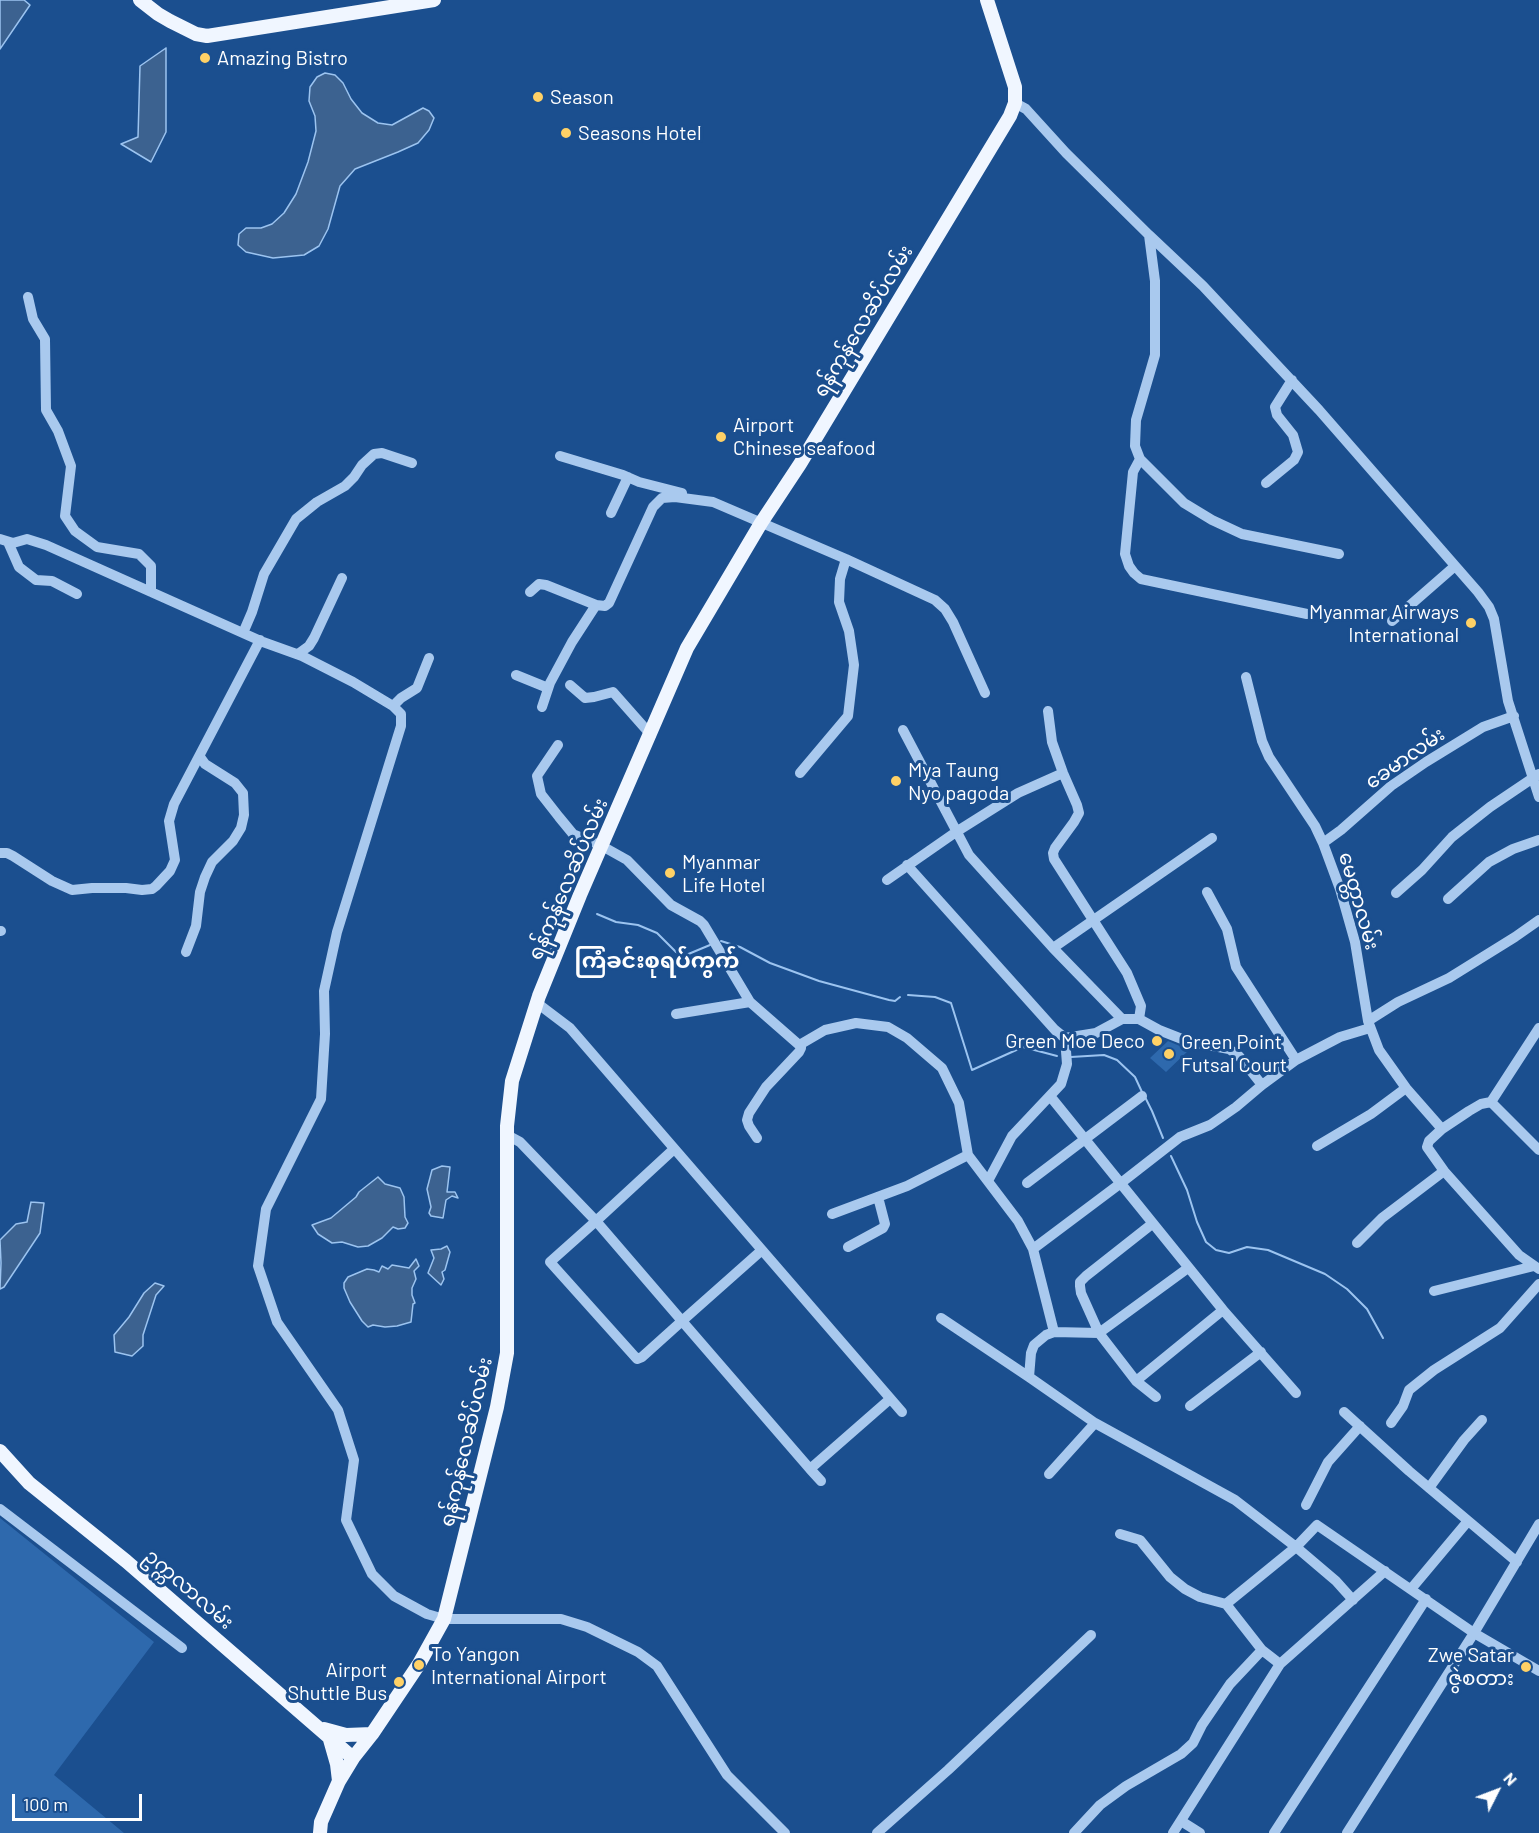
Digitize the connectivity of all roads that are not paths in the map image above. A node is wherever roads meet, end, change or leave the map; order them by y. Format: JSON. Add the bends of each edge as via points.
{"nodes":[{"id":1,"x":140,"y":0,"type":"edge"},
{"id":2,"x":434,"y":0,"type":"edge"},
{"id":3,"x":987,"y":0,"type":"edge"},
{"id":4,"x":1015,"y":103,"type":"junction"},
{"id":5,"x":1149,"y":235,"type":"junction"},
{"id":6,"x":28,"y":297,"type":"dead end"},
{"id":7,"x":1292,"y":380,"type":"junction"},
{"id":8,"x":560,"y":456,"type":"dead end"},
{"id":9,"x":1140,"y":459,"type":"junction"},
{"id":10,"x":412,"y":463,"type":"dead end"},
{"id":11,"x":628,"y":477,"type":"junction"},
{"id":12,"x":1266,"y":483,"type":"dead end"},
{"id":13,"x":699,"y":499,"type":"junction"},
{"id":14,"x":611,"y":513,"type":"dead end"},
{"id":15,"x":761,"y":523,"type":"junction"},
{"id":16,"x":4,"y":540,"type":"edge"},
{"id":17,"x":1339,"y":554,"type":"dead end"},
{"id":18,"x":846,"y":559,"type":"junction"},
{"id":19,"x":1455,"y":566,"type":"junction"},
{"id":20,"x":342,"y":578,"type":"dead end"},
{"id":21,"x":151,"y":592,"type":"junction"},
{"id":22,"x":530,"y":592,"type":"dead end"},
{"id":23,"x":78,"y":594,"type":"dead end"},
{"id":24,"x":596,"y":605,"type":"junction"},
{"id":25,"x":1307,"y":614,"type":"dead end"},
{"id":26,"x":1392,"y":621,"type":"dead end"},
{"id":27,"x":243,"y":633,"type":"junction"},
{"id":28,"x":260,"y":640,"type":"junction"},
{"id":29,"x":298,"y":654,"type":"junction"},
{"id":30,"x":429,"y":658,"type":"dead end"},
{"id":31,"x":516,"y":675,"type":"dead end"},
{"id":32,"x":1246,"y":677,"type":"dead end"},
{"id":33,"x":570,"y":686,"type":"dead end"},
{"id":34,"x":548,"y":688,"type":"junction"},
{"id":35,"x":985,"y":693,"type":"dead end"},
{"id":36,"x":393,"y":706,"type":"junction"},
{"id":37,"x":542,"y":707,"type":"dead end"},
{"id":38,"x":1048,"y":711,"type":"dead end"},
{"id":39,"x":1514,"y":716,"type":"junction"},
{"id":40,"x":903,"y":730,"type":"dead end"},
{"id":41,"x":651,"y":735,"type":"junction"},
{"id":42,"x":558,"y":745,"type":"dead end"},
{"id":43,"x":200,"y":757,"type":"junction"},
{"id":44,"x":800,"y":773,"type":"dead end"},
{"id":45,"x":1063,"y":773,"type":"junction"},
{"id":46,"x":1536,"y":776,"type":"edge"},
{"id":47,"x":1539,"y":797,"type":"edge"},
{"id":48,"x":956,"y":832,"type":"junction"},
{"id":49,"x":1212,"y":838,"type":"dead end"},
{"id":50,"x":1539,"y":840,"type":"edge"},
{"id":51,"x":1323,"y":843,"type":"junction"},
{"id":52,"x":602,"y":846,"type":"junction"},
{"id":53,"x":0,"y":853,"type":"edge"},
{"id":54,"x":907,"y":865,"type":"junction"},
{"id":55,"x":887,"y":880,"type":"dead end"},
{"id":56,"x":1207,"y":892,"type":"dead end"},
{"id":57,"x":1396,"y":894,"type":"dead end"},
{"id":58,"x":1448,"y":899,"type":"dead end"},
{"id":59,"x":1539,"y":920,"type":"edge"},
{"id":60,"x":1093,"y":921,"type":"junction"},
{"id":61,"x":1053,"y":948,"type":"junction"},
{"id":62,"x":186,"y":952,"type":"dead end"},
{"id":63,"x":750,"y":1002,"type":"junction"},
{"id":64,"x":537,"y":1003,"type":"junction"},
{"id":65,"x":676,"y":1014,"type":"dead end"},
{"id":66,"x":1139,"y":1018,"type":"junction"},
{"id":67,"x":1122,"y":1019,"type":"junction"},
{"id":68,"x":1369,"y":1024,"type":"junction"},
{"id":69,"x":1539,"y":1028,"type":"edge"},
{"id":70,"x":1065,"y":1038,"type":"junction"},
{"id":71,"x":801,"y":1044,"type":"junction"},
{"id":72,"x":1296,"y":1060,"type":"junction"},
{"id":73,"x":1262,"y":1085,"type":"junction"},
{"id":74,"x":1406,"y":1088,"type":"junction"},
{"id":75,"x":1050,"y":1096,"type":"junction"},
{"id":76,"x":1142,"y":1096,"type":"dead end"},
{"id":77,"x":1491,"y":1102,"type":"junction"},
{"id":78,"x":1442,"y":1129,"type":"junction"},
{"id":79,"x":507,"y":1135,"type":"junction"},
{"id":80,"x":757,"y":1138,"type":"dead end"},
{"id":81,"x":1084,"y":1139,"type":"junction"},
{"id":82,"x":1317,"y":1146,"type":"dead end"},
{"id":83,"x":674,"y":1149,"type":"junction"},
{"id":84,"x":1539,"y":1150,"type":"edge"},
{"id":85,"x":968,"y":1155,"type":"junction"},
{"id":86,"x":1444,"y":1171,"type":"junction"},
{"id":87,"x":988,"y":1181,"type":"junction"},
{"id":88,"x":1028,"y":1183,"type":"dead end"},
{"id":89,"x":1121,"y":1184,"type":"junction"},
{"id":90,"x":878,"y":1197,"type":"junction"},
{"id":91,"x":832,"y":1214,"type":"dead end"},
{"id":92,"x":596,"y":1221,"type":"junction"},
{"id":93,"x":1152,"y":1224,"type":"junction"},
{"id":94,"x":1357,"y":1243,"type":"dead end"},
{"id":95,"x":848,"y":1247,"type":"dead end"},
{"id":96,"x":1033,"y":1249,"type":"junction"},
{"id":97,"x":762,"y":1250,"type":"junction"},
{"id":98,"x":1188,"y":1268,"type":"junction"},
{"id":99,"x":1536,"y":1268,"type":"edge"},
{"id":100,"x":1539,"y":1284,"type":"edge"},
{"id":101,"x":1434,"y":1291,"type":"dead end"},
{"id":102,"x":1223,"y":1310,"type":"junction"},
{"id":103,"x":941,"y":1318,"type":"dead end"},
{"id":104,"x":682,"y":1321,"type":"junction"},
{"id":105,"x":1054,"y":1332,"type":"junction"},
{"id":106,"x":1099,"y":1333,"type":"junction"},
{"id":107,"x":1261,"y":1352,"type":"junction"},
{"id":108,"x":1029,"y":1377,"type":"junction"},
{"id":109,"x":1136,"y":1381,"type":"junction"},
{"id":110,"x":1296,"y":1393,"type":"dead end"},
{"id":111,"x":1156,"y":1397,"type":"dead end"},
{"id":112,"x":890,"y":1399,"type":"junction"},
{"id":113,"x":1190,"y":1406,"type":"dead end"},
{"id":114,"x":902,"y":1412,"type":"dead end"},
{"id":115,"x":1344,"y":1412,"type":"dead end"},
{"id":116,"x":1482,"y":1420,"type":"dead end"},
{"id":117,"x":1095,"y":1423,"type":"junction"},
{"id":118,"x":1391,"y":1423,"type":"dead end"},
{"id":119,"x":1360,"y":1426,"type":"junction"},
{"id":120,"x":0,"y":1451,"type":"edge"},
{"id":121,"x":810,"y":1470,"type":"junction"},
{"id":122,"x":1049,"y":1474,"type":"dead end"},
{"id":123,"x":821,"y":1481,"type":"dead end"},
{"id":124,"x":1429,"y":1488,"type":"junction"},
{"id":125,"x":1306,"y":1504,"type":"dead end"},
{"id":126,"x":0,"y":1509,"type":"edge"},
{"id":127,"x":1468,"y":1521,"type":"junction"},
{"id":128,"x":1539,"y":1524,"type":"edge"},
{"id":129,"x":1120,"y":1534,"type":"dead end"},
{"id":130,"x":1296,"y":1546,"type":"junction"},
{"id":131,"x":1517,"y":1562,"type":"junction"},
{"id":132,"x":1385,"y":1571,"type":"junction"},
{"id":133,"x":1411,"y":1589,"type":"junction"},
{"id":134,"x":1426,"y":1599,"type":"junction"},
{"id":135,"x":1353,"y":1600,"type":"junction"},
{"id":136,"x":1227,"y":1604,"type":"junction"},
{"id":137,"x":444,"y":1619,"type":"junction"},
{"id":138,"x":1474,"y":1633,"type":"junction"},
{"id":139,"x":1091,"y":1635,"type":"dead end"},
{"id":140,"x":182,"y":1648,"type":"dead end"},
{"id":141,"x":1262,"y":1650,"type":"junction"},
{"id":142,"x":1280,"y":1665,"type":"junction"},
{"id":143,"x":1539,"y":1671,"type":"edge"},
{"id":144,"x":324,"y":1732,"type":"junction"},
{"id":145,"x":372,"y":1734,"type":"junction"},
{"id":146,"x":353,"y":1758,"type":"junction"},
{"id":147,"x":339,"y":1781,"type":"junction"},
{"id":148,"x":1182,"y":1821,"type":"junction"},
{"id":149,"x":320,"y":1833,"type":"edge"},
{"id":150,"x":785,"y":1833,"type":"edge"},
{"id":151,"x":877,"y":1833,"type":"edge"},
{"id":152,"x":1074,"y":1833,"type":"edge"},
{"id":153,"x":1173,"y":1833,"type":"edge"},
{"id":154,"x":1200,"y":1833,"type":"edge"},
{"id":155,"x":1274,"y":1833,"type":"edge"},
{"id":156,"x":1347,"y":1833,"type":"edge"}],
"edges":[{"from":1,"to":2,"type":"main road","via":[[170,21],[207,36]]},
{"from":3,"to":4,"type":"main road","via":[[1015,87]]},
{"from":4,"to":5,"type":"street","via":[[1026,109]]},
{"from":4,"to":15,"type":"main road","name":"ရန်ကုန်လေဆိပ်လမ်း","via":[[983,163]]},
{"from":5,"to":7,"type":"street"},
{"from":5,"to":9,"type":"street","via":[[1155,280],[1155,355],[1136,420],[1135,446]]},
{"from":6,"to":21,"type":"street","via":[[33,319],[45,339],[46,410],[71,466],[65,516],[75,531],[97,547],[139,554],[151,566]]},
{"from":7,"to":12,"type":"street","via":[[1275,407],[1293,435],[1298,452]]},
{"from":7,"to":19,"type":"street"},
{"from":8,"to":11,"type":"street"},
{"from":9,"to":17,"type":"street","via":[[1184,503],[1222,525],[1242,534]]},
{"from":9,"to":25,"type":"street","via":[[1133,472],[1125,554],[1134,573],[1142,579]]},
{"from":10,"to":27,"type":"street","via":[[374,454],[345,486],[296,519],[264,574]]},
{"from":11,"to":13,"type":"street"},
{"from":11,"to":14,"type":"street"},
{"from":13,"to":15,"type":"street"},
{"from":13,"to":24,"type":"street","via":[[662,498],[653,507],[609,603]]},
{"from":15,"to":18,"type":"street"},
{"from":15,"to":41,"type":"main road","name":"ရန်ကုန်လေဆိပ်လမ်း","via":[[687,648]]},
{"from":16,"to":21,"type":"street","via":[[13,543],[27,539],[46,545]]},
{"from":16,"to":23,"type":"street","via":[[19,567],[36,580],[52,581]]},
{"from":18,"to":35,"type":"street","via":[[935,600],[945,609]]},
{"from":18,"to":44,"type":"street","via":[[839,602],[849,631],[854,665],[848,716]]},
{"from":19,"to":26,"type":"street"},
{"from":19,"to":39,"type":"street","via":[[1478,592],[1494,619]]},
{"from":20,"to":29,"type":"street","via":[[314,638]]},
{"from":21,"to":27,"type":"street"},
{"from":22,"to":24,"type":"street","via":[[539,584],[546,585]]},
{"from":24,"to":34,"type":"street"},
{"from":27,"to":28,"type":"street"},
{"from":28,"to":29,"type":"street"},
{"from":28,"to":43,"type":"street"},
{"from":29,"to":36,"type":"street"},
{"from":30,"to":36,"type":"street","via":[[417,688]]},
{"from":31,"to":34,"type":"street"},
{"from":32,"to":51,"type":"street","name":"မေတ္တာလမ်း","via":[[1269,757]]},
{"from":33,"to":41,"type":"street","via":[[585,698],[613,692]]},
{"from":34,"to":37,"type":"street"},
{"from":36,"to":137,"type":"street","via":[[401,714],[401,726],[337,932],[324,991],[321,1099],[266,1209],[258,1266],[277,1322],[338,1410],[354,1460],[346,1520],[372,1574],[394,1596]]},
{"from":38,"to":45,"type":"street","via":[[1052,742]]},
{"from":39,"to":46,"type":"street"},
{"from":39,"to":51,"type":"street","name":"ခေမာလမ်း","via":[[1483,727],[1417,768]]},
{"from":40,"to":48,"type":"street"},
{"from":41,"to":52,"type":"main road","name":"ရန်ကုန်လေဆိပ်လမ်း"},
{"from":42,"to":52,"type":"street","via":[[537,776],[541,794],[573,834]]},
{"from":43,"to":53,"type":"street","via":[[171,812],[173,866],[152,888],[72,890],[7,853]]},
{"from":43,"to":62,"type":"street","via":[[239,788],[244,815],[233,841],[212,862],[205,877],[196,926]]},
{"from":45,"to":48,"type":"street","via":[[1018,793]]},
{"from":45,"to":60,"type":"street","via":[[1079,813],[1055,848],[1054,860]]},
{"from":46,"to":47,"type":"street"},
{"from":46,"to":57,"type":"street","via":[[1452,837]]},
{"from":48,"to":54,"type":"street"},
{"from":48,"to":61,"type":"street","via":[[969,855]]},
{"from":49,"to":60,"type":"street"},
{"from":50,"to":58,"type":"street","via":[[1489,862]]},
{"from":51,"to":68,"type":"street","name":"မေတ္တာလမ်း","via":[[1354,942]]},
{"from":52,"to":63,"type":"street","via":[[627,860],[671,904],[704,925]]},
{"from":52,"to":64,"type":"main road","name":"ရန်ကုန်လေဆိပ်လမ်း"},
{"from":54,"to":55,"type":"street"},
{"from":54,"to":70,"type":"street"},
{"from":56,"to":72,"type":"street","via":[[1227,929],[1236,967]]},
{"from":59,"to":68,"type":"street","via":[[1449,978],[1398,1002]]},
{"from":60,"to":61,"type":"street"},
{"from":60,"to":66,"type":"street","via":[[1127,974],[1141,1006]]},
{"from":61,"to":67,"type":"street"},
{"from":63,"to":65,"type":"street"},
{"from":63,"to":71,"type":"street"},
{"from":64,"to":79,"type":"main road","name":"ရန်ကုန်လေဆိပ်လမ်း","via":[[512,1081]]},
{"from":64,"to":83,"type":"street","via":[[570,1028]]},
{"from":66,"to":67,"type":"street"},
{"from":66,"to":73,"type":"street","via":[[1187,1041],[1229,1049]]},
{"from":67,"to":70,"type":"street","via":[[1096,1033]]},
{"from":68,"to":72,"type":"street"},
{"from":68,"to":74,"type":"street","name":"မေတ္တာလမ်း","via":[[1378,1050]]},
{"from":69,"to":77,"type":"street"},
{"from":70,"to":75,"type":"street","via":[[1067,1064],[1061,1084]]},
{"from":71,"to":80,"type":"street","via":[[799,1052],[766,1087],[749,1113],[747,1120]]},
{"from":71,"to":85,"type":"street","via":[[825,1030],[856,1023],[888,1027],[907,1038],[942,1068],[959,1103]]},
{"from":72,"to":73,"type":"street"},
{"from":73,"to":89,"type":"street","via":[[1210,1125],[1179,1137]]},
{"from":74,"to":78,"type":"street","name":"မေတ္တာလမ်း"},
{"from":74,"to":82,"type":"street"},
{"from":75,"to":81,"type":"street"},
{"from":75,"to":87,"type":"street","via":[[1012,1137]]},
{"from":76,"to":81,"type":"street"},
{"from":77,"to":78,"type":"street","via":[[1481,1104]]},
{"from":77,"to":84,"type":"street"},
{"from":78,"to":86,"type":"street","via":[[1427,1147]]},
{"from":79,"to":92,"type":"street","via":[[520,1142]]},
{"from":79,"to":137,"type":"main road","name":"ရန်ကုန်လေဆိပ်လမ်း","via":[[507,1353]]},
{"from":81,"to":88,"type":"street"},
{"from":81,"to":89,"type":"street"},
{"from":83,"to":92,"type":"street"},
{"from":83,"to":97,"type":"street"},
{"from":85,"to":87,"type":"street"},
{"from":85,"to":90,"type":"street"},
{"from":86,"to":94,"type":"street","via":[[1382,1218]]},
{"from":86,"to":99,"type":"street","via":[[1519,1255]]},
{"from":87,"to":96,"type":"street"},
{"from":89,"to":93,"type":"street"},
{"from":89,"to":96,"type":"street"},
{"from":90,"to":91,"type":"street"},
{"from":90,"to":95,"type":"street","via":[[883,1228]]},
{"from":92,"to":104,"type":"street"},
{"from":92,"to":104,"type":"street","via":[[550,1262],[638,1359]]},
{"from":93,"to":98,"type":"street"},
{"from":93,"to":106,"type":"street","via":[[1080,1282]]},
{"from":96,"to":105,"type":"street"},
{"from":97,"to":104,"type":"street"},
{"from":97,"to":112,"type":"street"},
{"from":98,"to":102,"type":"street"},
{"from":98,"to":106,"type":"street"},
{"from":99,"to":101,"type":"street"},
{"from":100,"to":118,"type":"street","via":[[1500,1328],[1409,1390]]},
{"from":102,"to":107,"type":"street"},
{"from":102,"to":109,"type":"street"},
{"from":103,"to":108,"type":"street"},
{"from":104,"to":121,"type":"street"},
{"from":105,"to":106,"type":"street"},
{"from":105,"to":108,"type":"street","via":[[1034,1345]]},
{"from":106,"to":109,"type":"street"},
{"from":107,"to":110,"type":"street"},
{"from":107,"to":113,"type":"street"},
{"from":108,"to":117,"type":"street"},
{"from":109,"to":111,"type":"street"},
{"from":112,"to":114,"type":"street"},
{"from":112,"to":121,"type":"street"},
{"from":115,"to":119,"type":"street"},
{"from":116,"to":124,"type":"street"},
{"from":117,"to":122,"type":"street"},
{"from":117,"to":130,"type":"street","via":[[1235,1500]]},
{"from":119,"to":124,"type":"street"},
{"from":119,"to":125,"type":"street","via":[[1328,1462]]},
{"from":120,"to":144,"type":"main road","name":"ဥက္ကလာလမ်း","via":[[29,1483]]},
{"from":121,"to":123,"type":"street"},
{"from":124,"to":127,"type":"street"},
{"from":126,"to":140,"type":"street"},
{"from":127,"to":131,"type":"street"},
{"from":127,"to":133,"type":"street"},
{"from":128,"to":131,"type":"street"},
{"from":129,"to":136,"type":"street","via":[[1140,1540],[1185,1589]]},
{"from":130,"to":132,"type":"street","via":[[1317,1525]]},
{"from":130,"to":135,"type":"street"},
{"from":130,"to":136,"type":"street"},
{"from":131,"to":138,"type":"street"},
{"from":132,"to":133,"type":"street"},
{"from":132,"to":135,"type":"street"},
{"from":133,"to":134,"type":"street"},
{"from":134,"to":138,"type":"street"},
{"from":134,"to":155,"type":"street"},
{"from":135,"to":142,"type":"street"},
{"from":136,"to":141,"type":"street"},
{"from":137,"to":145,"type":"main road","name":"ရန်ကုန်လေဆိပ်လမ်း"},
{"from":137,"to":150,"type":"street","via":[[561,1619],[638,1652],[657,1666],[727,1775]]},
{"from":138,"to":143,"type":"street"},
{"from":138,"to":156,"type":"street"},
{"from":139,"to":151,"type":"street"},
{"from":141,"to":142,"type":"street"},
{"from":141,"to":152,"type":"street","via":[[1230,1684],[1193,1743],[1100,1805]]},
{"from":142,"to":148,"type":"street"},
{"from":144,"to":145,"type":"main road"},
{"from":144,"to":146,"type":"main road","name":"ဥက္ကလာလမ်း"},
{"from":144,"to":147,"type":"main road","via":[[337,1764]]},
{"from":145,"to":146,"type":"main road","name":"ရန်ကုန်လေဆိပ်လမ်း"},
{"from":146,"to":147,"type":"main road","name":"ရန်ကုန်လေဆိပ်လမ်း"},
{"from":147,"to":149,"type":"main road","name":"ရန်ကုန်လေဆိပ်လမ်း"},
{"from":148,"to":153,"type":"street"},
{"from":148,"to":154,"type":"street"}]}
